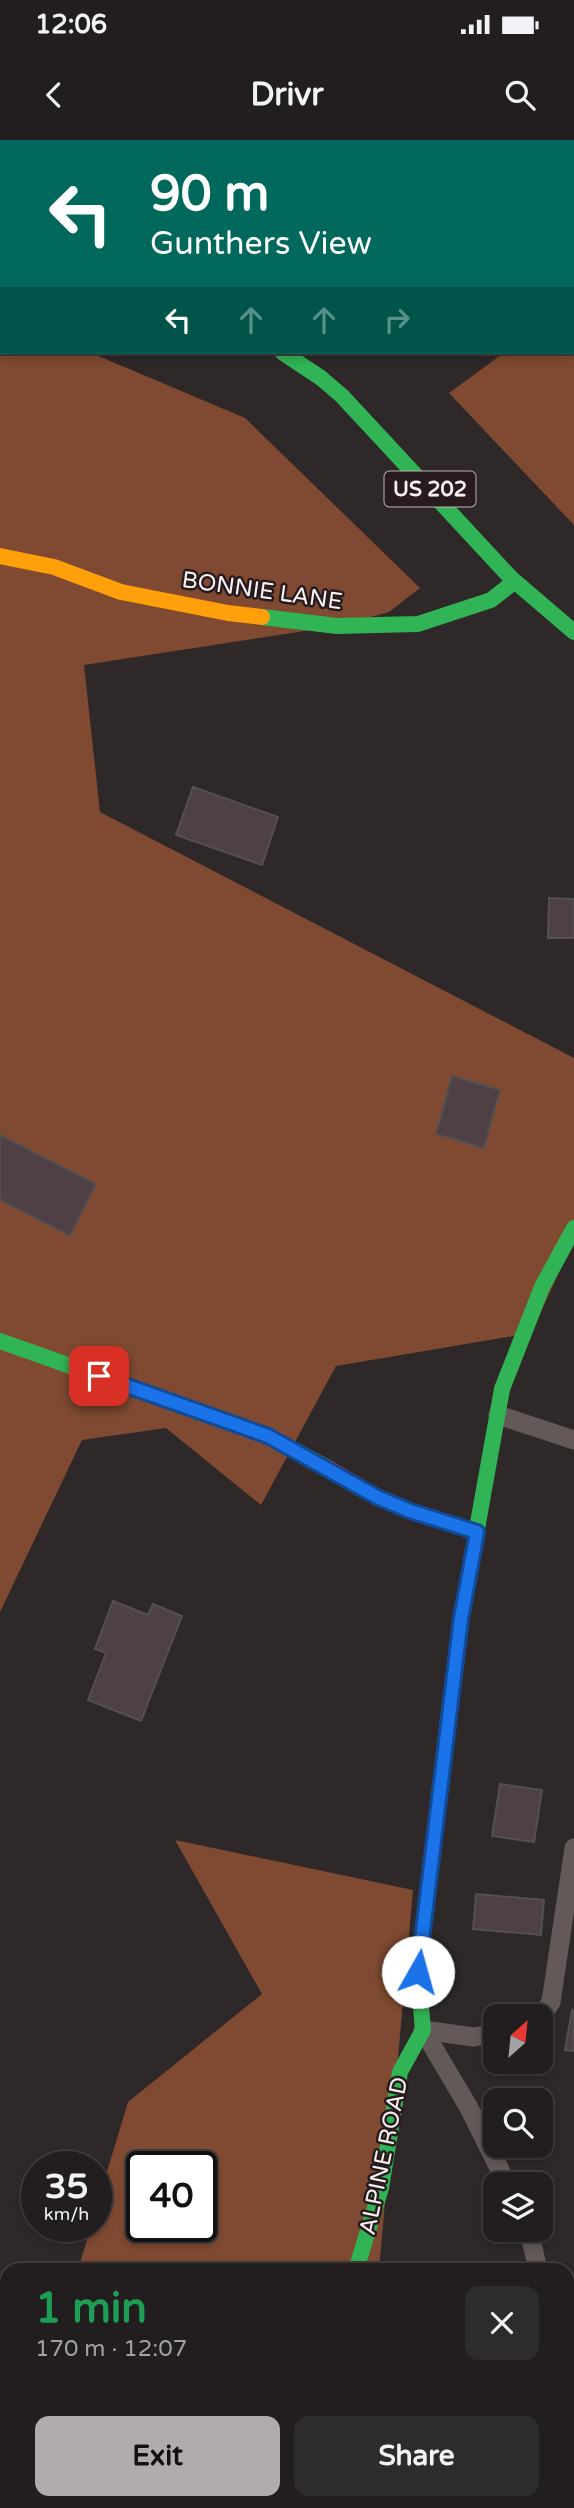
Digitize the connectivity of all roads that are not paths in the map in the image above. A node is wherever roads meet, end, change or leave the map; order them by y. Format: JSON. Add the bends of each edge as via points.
{"nodes":[{"id":1,"x":285,"y":354,"type":"edge"},
{"id":2,"x":0,"y":556,"type":"edge"},
{"id":3,"x":514,"y":582,"type":"junction"},
{"id":4,"x":574,"y":632,"type":"edge"},
{"id":5,"x":574,"y":1228,"type":"edge"},
{"id":6,"x":0,"y":1341,"type":"edge"},
{"id":7,"x":498,"y":1415,"type":"junction"},
{"id":8,"x":574,"y":1440,"type":"edge"},
{"id":9,"x":477,"y":1532,"type":"junction"},
{"id":10,"x":574,"y":1848,"type":"edge"},
{"id":11,"x":550,"y":2004,"type":"edge"},
{"id":12,"x":423,"y":2030,"type":"junction"},
{"id":13,"x":483,"y":2036,"type":"edge"},
{"id":14,"x":501,"y":2172,"type":"edge"},
{"id":15,"x":532,"y":2242,"type":"edge"},
{"id":16,"x":358,"y":2263,"type":"edge"},
{"id":17,"x":536,"y":2263,"type":"edge"}],
"edges":[{"from":1,"to":3,"type":"street","number":"US 202","via":[[341,394]]},
{"from":2,"to":3,"type":"street","name":"BONNIE LANE","via":[[54,566],[121,592],[228,613],[337,626],[418,624],[491,600]]},
{"from":3,"to":4,"type":"street","number":"US 202"},
{"from":5,"to":7,"type":"street","via":[[542,1287],[502,1388]]},
{"from":6,"to":9,"type":"street","via":[[268,1436],[377,1497]]},
{"from":7,"to":8,"type":"lane"},
{"from":7,"to":9,"type":"street"},
{"from":9,"to":12,"type":"street","via":[[461,1618],[418,1972]]},
{"from":10,"to":11,"type":"lane"},
{"from":12,"to":13,"type":"lane"},
{"from":12,"to":14,"type":"lane"},
{"from":12,"to":16,"type":"street","name":"ALPINE ROAD","via":[[400,2072],[381,2188]]},
{"from":15,"to":17,"type":"lane"}]}
